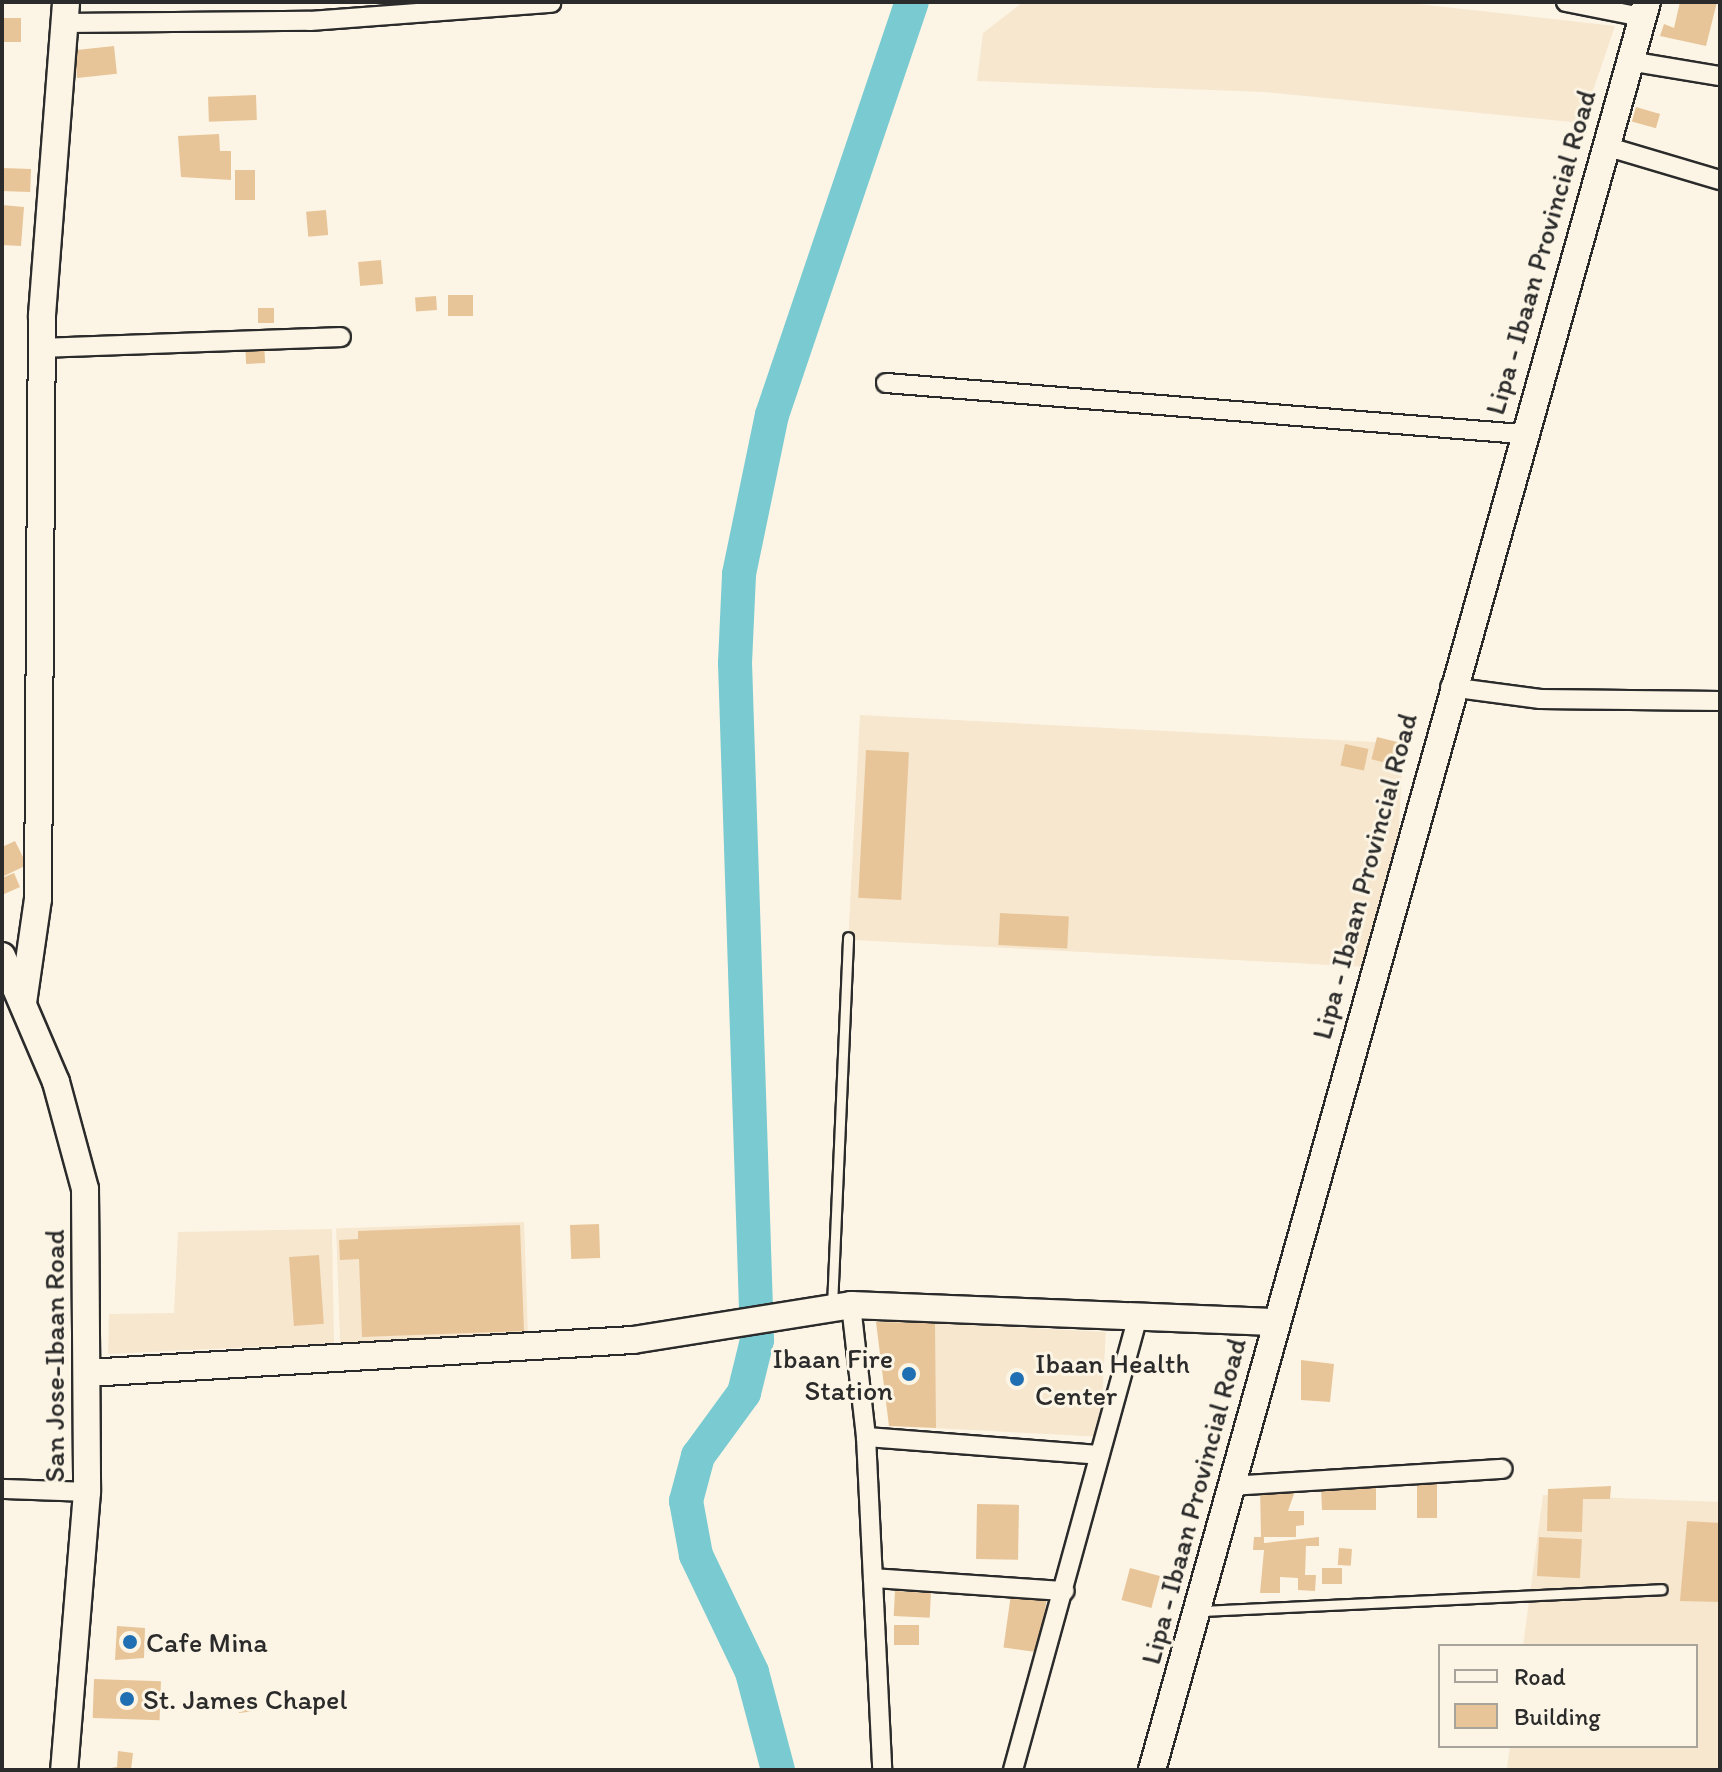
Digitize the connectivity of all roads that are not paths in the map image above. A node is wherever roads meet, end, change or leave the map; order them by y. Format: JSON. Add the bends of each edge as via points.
{"nodes":[{"id":1,"x":1566,"y":2,"type":"edge"},
{"id":2,"x":551,"y":3,"type":"edge"},
{"id":3,"x":1644,"y":9,"type":"edge"},
{"id":4,"x":65,"y":12,"type":"edge"},
{"id":5,"x":1629,"y":61,"type":"junction"},
{"id":6,"x":1720,"y":76,"type":"edge"},
{"id":7,"x":1605,"y":146,"type":"junction"},
{"id":8,"x":1720,"y":180,"type":"edge"},
{"id":9,"x":341,"y":337,"type":"dead end"},
{"id":10,"x":42,"y":348,"type":"junction"},
{"id":11,"x":886,"y":383,"type":"dead end"},
{"id":12,"x":1521,"y":434,"type":"junction"},
{"id":13,"x":1450,"y":687,"type":"junction"},
{"id":14,"x":1720,"y":701,"type":"edge"},
{"id":15,"x":848,"y":937,"type":"dead end"},
{"id":16,"x":2,"y":956,"type":"edge"},
{"id":17,"x":23,"y":1003,"type":"junction"},
{"id":18,"x":842,"y":1306,"type":"junction"},
{"id":19,"x":1139,"y":1314,"type":"junction"},
{"id":20,"x":1273,"y":1322,"type":"junction"},
{"id":21,"x":88,"y":1373,"type":"junction"},
{"id":22,"x":866,"y":1437,"type":"junction"},
{"id":23,"x":1099,"y":1455,"type":"junction"},
{"id":24,"x":1502,"y":1469,"type":"dead end"},
{"id":25,"x":1231,"y":1486,"type":"junction"},
{"id":26,"x":2,"y":1489,"type":"edge"},
{"id":27,"x":87,"y":1492,"type":"junction"},
{"id":28,"x":873,"y":1578,"type":"junction"},
{"id":29,"x":1661,"y":1589,"type":"dead end"},
{"id":30,"x":1065,"y":1591,"type":"junction"},
{"id":31,"x":1198,"y":1612,"type":"junction"},
{"id":32,"x":64,"y":1770,"type":"edge"},
{"id":33,"x":882,"y":1770,"type":"edge"},
{"id":34,"x":1013,"y":1770,"type":"edge"},
{"id":35,"x":1152,"y":1770,"type":"edge"}],
"edges":[{"from":1,"to":3,"type":"street"},
{"from":2,"to":4,"type":"street","via":[[310,21]]},
{"from":3,"to":5,"type":"main road","name":"Lipa - Ibaan Provincial Road"},
{"from":4,"to":10,"type":"main road"},
{"from":5,"to":6,"type":"street"},
{"from":5,"to":7,"type":"main road","name":"Lipa - Ibaan Provincial Road"},
{"from":7,"to":8,"type":"street"},
{"from":7,"to":12,"type":"main road","name":"Lipa - Ibaan Provincial Road"},
{"from":9,"to":10,"type":"street"},
{"from":10,"to":17,"type":"main road","via":[[38,899]]},
{"from":11,"to":12,"type":"street"},
{"from":12,"to":13,"type":"main road","name":"Lipa - Ibaan Provincial Road"},
{"from":13,"to":14,"type":"street","via":[[1540,699]]},
{"from":13,"to":20,"type":"main road","name":"Lipa - Ibaan Provincial Road"},
{"from":15,"to":18,"type":"lane"},
{"from":16,"to":17,"type":"main road","name":"San Jose-Ibaan Road"},
{"from":17,"to":21,"type":"main road","name":"San Jose-Ibaan Road","via":[[56,1082],[85,1189]]},
{"from":18,"to":19,"type":"main road"},
{"from":18,"to":21,"type":"main road","via":[[633,1340]]},
{"from":18,"to":22,"type":"street"},
{"from":19,"to":20,"type":"main road"},
{"from":19,"to":23,"type":"street"},
{"from":20,"to":25,"type":"main road","name":"Lipa - Ibaan Provincial Road"},
{"from":21,"to":27,"type":"main road","name":"San Jose-Ibaan Road"},
{"from":22,"to":23,"type":"street"},
{"from":22,"to":28,"type":"street"},
{"from":23,"to":30,"type":"street"},
{"from":24,"to":25,"type":"street"},
{"from":25,"to":31,"type":"main road","name":"Lipa - Ibaan Provincial Road"},
{"from":26,"to":27,"type":"street"},
{"from":27,"to":32,"type":"main road","name":"San Jose-Ibaan Road"},
{"from":28,"to":30,"type":"street"},
{"from":28,"to":33,"type":"street"},
{"from":29,"to":31,"type":"lane"},
{"from":30,"to":34,"type":"street"},
{"from":31,"to":35,"type":"main road","name":"Lipa - Ibaan Provincial Road"}]}
